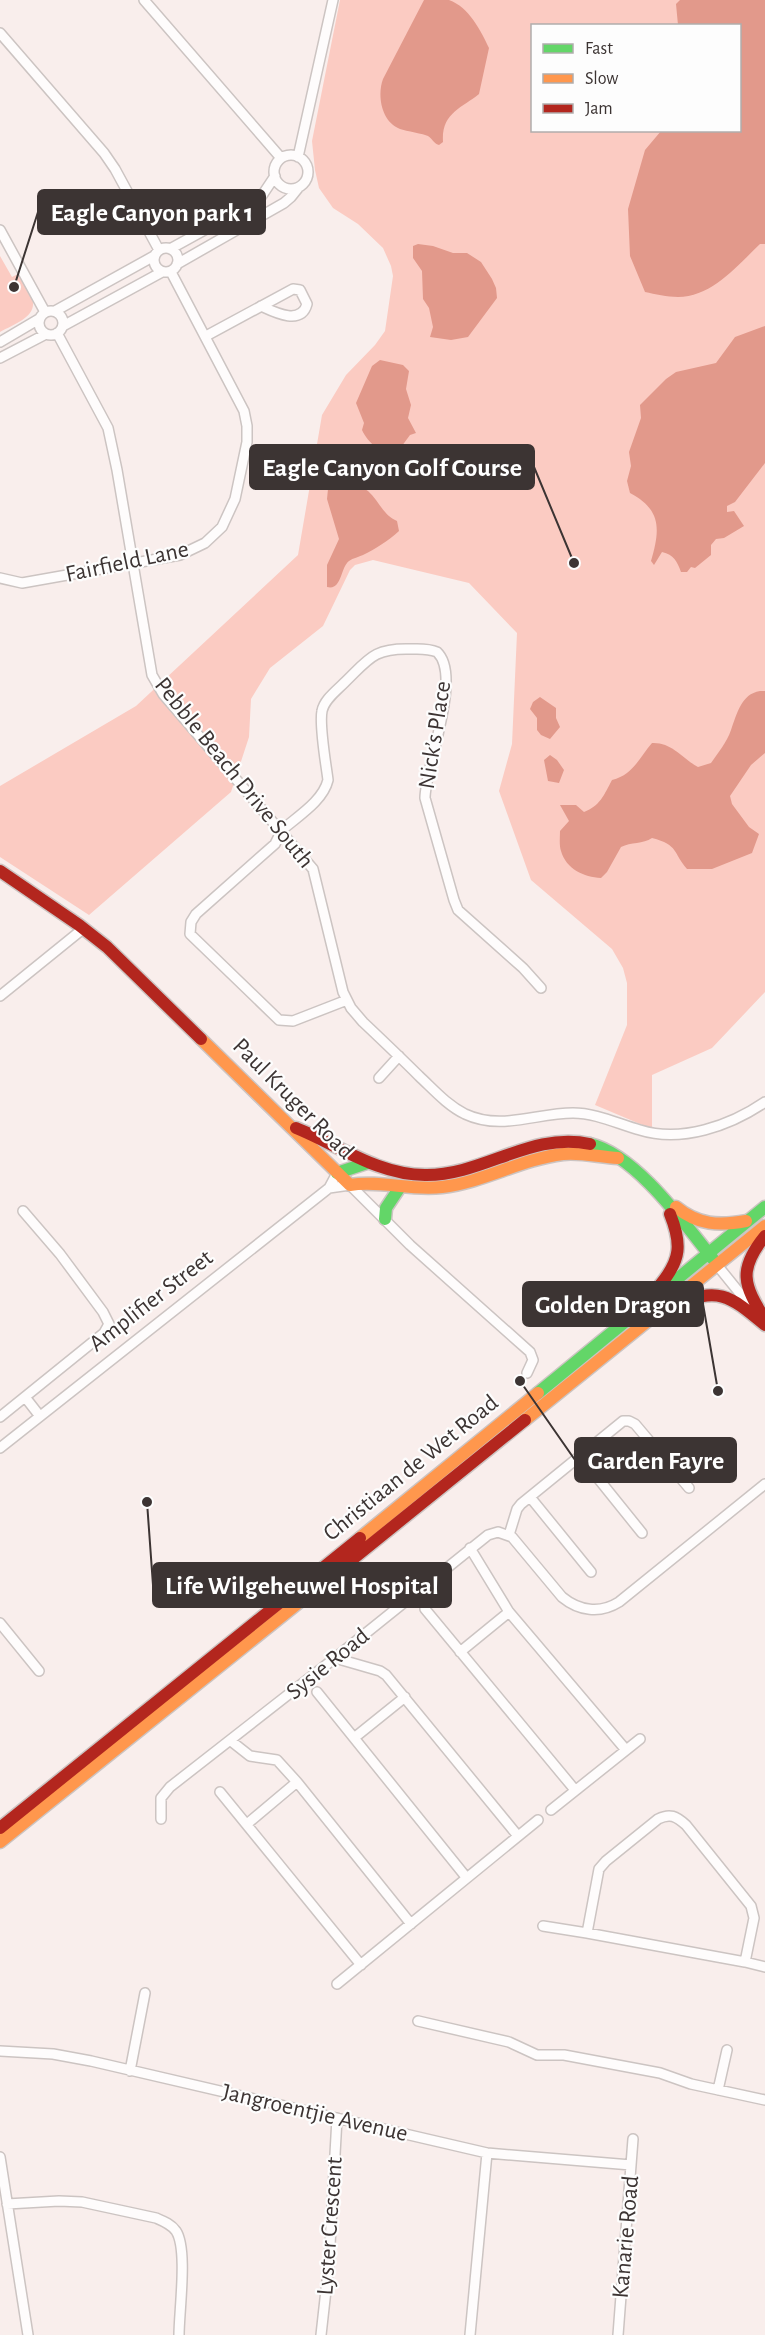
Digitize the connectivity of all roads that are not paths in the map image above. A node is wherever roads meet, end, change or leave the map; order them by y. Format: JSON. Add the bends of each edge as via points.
{"nodes":[{"id":1,"x":144,"y":0,"type":"edge"},
{"id":2,"x":333,"y":0,"type":"edge"},
{"id":3,"x":0,"y":33,"type":"edge"},
{"id":4,"x":298,"y":157,"type":"junction"},
{"id":5,"x":281,"y":158,"type":"junction"},
{"id":6,"x":274,"y":176,"type":"junction"},
{"id":7,"x":299,"y":187,"type":"junction"},
{"id":8,"x":0,"y":230,"type":"edge"},
{"id":9,"x":170,"y":249,"type":"junction"},
{"id":10,"x":157,"y":253,"type":"junction"},
{"id":11,"x":170,"y":269,"type":"junction"},
{"id":12,"x":261,"y":306,"type":"junction"},
{"id":13,"x":47,"y":314,"type":"junction"},
{"id":14,"x":60,"y":330,"type":"junction"},
{"id":15,"x":46,"y":334,"type":"junction"},
{"id":16,"x":206,"y":336,"type":"junction"},
{"id":17,"x":0,"y":342,"type":"edge"},
{"id":18,"x":0,"y":358,"type":"edge"},
{"id":19,"x":132,"y":563,"type":"junction"},
{"id":20,"x":0,"y":578,"type":"edge"},
{"id":21,"x":282,"y":830,"type":"junction"},
{"id":22,"x":0,"y":871,"type":"edge"},
{"id":23,"x":84,"y":928,"type":"junction"},
{"id":24,"x":541,"y":988,"type":"dead end"},
{"id":25,"x":0,"y":996,"type":"edge"},
{"id":26,"x":346,"y":1000,"type":"junction"},
{"id":27,"x":399,"y":1056,"type":"junction"},
{"id":28,"x":379,"y":1078,"type":"dead end"},
{"id":29,"x":765,"y":1102,"type":"edge"},
{"id":30,"x":292,"y":1127,"type":"junction"},
{"id":31,"x":618,"y":1158,"type":"junction"},
{"id":32,"x":367,"y":1162,"type":"junction"},
{"id":33,"x":337,"y":1173,"type":"junction"},
{"id":34,"x":646,"y":1180,"type":"junction"},
{"id":35,"x":351,"y":1185,"type":"junction"},
{"id":36,"x":400,"y":1187,"type":"junction"},
{"id":37,"x":329,"y":1188,"type":"junction"},
{"id":38,"x":663,"y":1198,"type":"junction"},
{"id":39,"x":765,"y":1207,"type":"edge"},
{"id":40,"x":23,"y":1211,"type":"dead end"},
{"id":41,"x":385,"y":1219,"type":"junction"},
{"id":42,"x":748,"y":1221,"type":"junction"},
{"id":43,"x":765,"y":1226,"type":"edge"},
{"id":44,"x":765,"y":1236,"type":"edge"},
{"id":45,"x":708,"y":1253,"type":"junction"},
{"id":46,"x":717,"y":1265,"type":"junction"},
{"id":47,"x":644,"y":1304,"type":"junction"},
{"id":48,"x":654,"y":1315,"type":"junction"},
{"id":49,"x":765,"y":1319,"type":"edge"},
{"id":50,"x":765,"y":1325,"type":"edge"},
{"id":51,"x":527,"y":1373,"type":"dead end"},
{"id":52,"x":25,"y":1397,"type":"junction"},
{"id":53,"x":39,"y":1415,"type":"junction"},
{"id":54,"x":0,"y":1417,"type":"edge"},
{"id":55,"x":0,"y":1448,"type":"edge"},
{"id":56,"x":580,"y":1456,"type":"junction"},
{"id":57,"x":765,"y":1484,"type":"edge"},
{"id":58,"x":689,"y":1488,"type":"dead end"},
{"id":59,"x":530,"y":1497,"type":"junction"},
{"id":60,"x":642,"y":1533,"type":"dead end"},
{"id":61,"x":509,"y":1535,"type":"junction"},
{"id":62,"x":470,"y":1548,"type":"junction"},
{"id":63,"x":591,"y":1572,"type":"dead end"},
{"id":64,"x":425,"y":1609,"type":"dead end"},
{"id":65,"x":509,"y":1612,"type":"junction"},
{"id":66,"x":0,"y":1623,"type":"edge"},
{"id":67,"x":460,"y":1652,"type":"junction"},
{"id":68,"x":335,"y":1658,"type":"junction"},
{"id":69,"x":39,"y":1671,"type":"dead end"},
{"id":70,"x":317,"y":1692,"type":"dead end"},
{"id":71,"x":405,"y":1697,"type":"junction"},
{"id":72,"x":354,"y":1738,"type":"junction"},
{"id":73,"x":640,"y":1739,"type":"dead end"},
{"id":74,"x":231,"y":1741,"type":"junction"},
{"id":75,"x":626,"y":1750,"type":"junction"},
{"id":76,"x":297,"y":1782,"type":"junction"},
{"id":77,"x":575,"y":1790,"type":"junction"},
{"id":78,"x":220,"y":1792,"type":"dead end"},
{"id":79,"x":551,"y":1810,"type":"dead end"},
{"id":80,"x":161,"y":1819,"type":"dead end"},
{"id":81,"x":538,"y":1820,"type":"dead end"},
{"id":82,"x":247,"y":1824,"type":"junction"},
{"id":83,"x":0,"y":1828,"type":"edge"},
{"id":84,"x":518,"y":1836,"type":"junction"},
{"id":85,"x":0,"y":1842,"type":"edge"},
{"id":86,"x":466,"y":1877,"type":"junction"},
{"id":87,"x":411,"y":1924,"type":"junction"},
{"id":88,"x":543,"y":1926,"type":"dead end"},
{"id":89,"x":587,"y":1933,"type":"junction"},
{"id":90,"x":745,"y":1962,"type":"junction"},
{"id":91,"x":361,"y":1965,"type":"junction"},
{"id":92,"x":765,"y":1966,"type":"edge"},
{"id":93,"x":338,"y":1984,"type":"dead end"},
{"id":94,"x":145,"y":1993,"type":"dead end"},
{"id":95,"x":418,"y":2021,"type":"dead end"},
{"id":96,"x":727,"y":2050,"type":"dead end"},
{"id":97,"x":0,"y":2051,"type":"edge"},
{"id":98,"x":130,"y":2071,"type":"junction"},
{"id":99,"x":718,"y":2090,"type":"junction"},
{"id":100,"x":765,"y":2100,"type":"edge"},
{"id":101,"x":337,"y":2118,"type":"junction"},
{"id":102,"x":633,"y":2139,"type":"dead end"},
{"id":103,"x":487,"y":2153,"type":"junction"},
{"id":104,"x":0,"y":2157,"type":"edge"},
{"id":105,"x":631,"y":2165,"type":"junction"},
{"id":106,"x":7,"y":2204,"type":"junction"},
{"id":107,"x":28,"y":2335,"type":"edge"},
{"id":108,"x":179,"y":2335,"type":"edge"},
{"id":109,"x":321,"y":2335,"type":"edge"},
{"id":110,"x":470,"y":2335,"type":"edge"},
{"id":111,"x":618,"y":2335,"type":"edge"}],
"edges":[{"from":1,"to":5,"type":"street"},
{"from":2,"to":4,"type":"street"},
{"from":3,"to":10,"type":"street","via":[[104,153]]},
{"from":4,"to":5,"type":"street"},
{"from":4,"to":7,"type":"street","via":[[306,164],[308,174]]},
{"from":5,"to":6,"type":"street"},
{"from":6,"to":7,"type":"street","via":[[287,188]]},
{"from":6,"to":9,"type":"street","via":[[259,200]]},
{"from":7,"to":11,"type":"street","via":[[284,203]]},
{"from":8,"to":13,"type":"street"},
{"from":9,"to":10,"type":"street"},
{"from":9,"to":11,"type":"street","via":[[178,257]]},
{"from":10,"to":11,"type":"street","via":[[154,264]]},
{"from":10,"to":13,"type":"street"},
{"from":11,"to":14,"type":"street"},
{"from":11,"to":16,"type":"street","name":"Fairfield Lane"},
{"from":12,"to":12,"type":"street","via":[[284,316],[300,313],[307,303],[300,291],[293,289]]},
{"from":12,"to":16,"type":"street"},
{"from":13,"to":14,"type":"street","name":"Pebble Beach Drive South","via":[[63,319]]},
{"from":13,"to":15,"type":"street","via":[[40,330]]},
{"from":13,"to":17,"type":"street"},
{"from":14,"to":15,"type":"street"},
{"from":14,"to":19,"type":"street","name":"Pebble Beach Drive South","via":[[108,428]]},
{"from":15,"to":18,"type":"street"},
{"from":16,"to":19,"type":"street","name":"Fairfield Lane","via":[[247,419],[247,442],[232,508],[217,532],[199,548]]},
{"from":19,"to":20,"type":"street","name":"Fairfield Lane","via":[[22,583]]},
{"from":19,"to":21,"type":"street","name":"Pebble Beach Drive South","via":[[158,687]]},
{"from":21,"to":24,"type":"street","name":"Nick’s Place","via":[[326,788],[322,710],[333,693],[380,651],[437,652],[445,671],[443,716],[425,798],[454,900],[465,918]]},
{"from":21,"to":26,"type":"street","name":"Pebble Beach Drive South","via":[[309,861],[316,876]]},
{"from":21,"to":26,"type":"street","via":[[275,844],[196,914],[190,934],[279,1020],[293,1021]]},
{"from":22,"to":23,"type":"main road","name":"Paul Kruger Road"},
{"from":23,"to":25,"type":"street"},
{"from":23,"to":30,"type":"main road","name":"Paul Kruger Road"},
{"from":26,"to":27,"type":"street","name":"Pebble Beach Drive South"},
{"from":27,"to":28,"type":"street"},
{"from":27,"to":29,"type":"street","name":"Pebble Beach Drive South","via":[[456,1109],[493,1122],[578,1113],[658,1135],[679,1135],[728,1122]]},
{"from":30,"to":32,"type":"main road"},
{"from":30,"to":33,"type":"main road","name":"Paul Kruger Road"},
{"from":31,"to":32,"type":"main road","via":[[596,1146],[564,1142],[531,1146],[485,1164],[436,1175],[394,1172]]},
{"from":31,"to":34,"type":"main road"},
{"from":31,"to":36,"type":"main road","via":[[584,1152],[560,1154],[461,1184],[432,1189]]},
{"from":32,"to":33,"type":"main road"},
{"from":33,"to":35,"type":"main road","name":"Paul Kruger Road"},
{"from":33,"to":37,"type":"street","name":"Amplifier Street"},
{"from":34,"to":38,"type":"main road"},
{"from":34,"to":42,"type":"main road","via":[[680,1211],[702,1224],[720,1226]]},
{"from":35,"to":36,"type":"main road"},
{"from":35,"to":37,"type":"street"},
{"from":35,"to":41,"type":"street","name":"Paul Kruger Road"},
{"from":36,"to":41,"type":"main road","via":[[386,1208]]},
{"from":37,"to":53,"type":"street","name":"Amplifier Street"},
{"from":38,"to":45,"type":"main road"},
{"from":38,"to":47,"type":"main road","via":[[679,1239],[678,1257]]},
{"from":39,"to":42,"type":"main road","name":"Christiaan de Wet Road"},
{"from":40,"to":52,"type":"street","via":[[66,1262],[109,1324],[104,1333]]},
{"from":41,"to":51,"type":"street","name":"Paul Kruger Road","via":[[530,1352],[533,1360]]},
{"from":42,"to":45,"type":"main road","name":"Christiaan de Wet Road"},
{"from":43,"to":46,"type":"main road","name":"Christiaan de Wet Road"},
{"from":44,"to":49,"type":"main road","via":[[748,1258],[744,1273],[751,1297]]},
{"from":45,"to":46,"type":"main road"},
{"from":45,"to":47,"type":"main road","name":"Christiaan de Wet Road"},
{"from":46,"to":48,"type":"main road","name":"Christiaan de Wet Road"},
{"from":46,"to":50,"type":"street"},
{"from":47,"to":83,"type":"main road","name":"Christiaan de Wet Road"},
{"from":48,"to":50,"type":"main road","via":[[692,1297],[713,1293],[730,1298]]},
{"from":48,"to":85,"type":"main road","name":"Christiaan de Wet Road"},
{"from":52,"to":53,"type":"street"},
{"from":52,"to":54,"type":"street"},
{"from":53,"to":55,"type":"street","name":"Amplifier Street"},
{"from":56,"to":58,"type":"street","via":[[619,1424],[629,1421]]},
{"from":56,"to":59,"type":"street"},
{"from":56,"to":60,"type":"street"},
{"from":57,"to":61,"type":"street","via":[[619,1602],[605,1609],[584,1608],[566,1600]]},
{"from":59,"to":61,"type":"street","via":[[517,1509]]},
{"from":59,"to":63,"type":"street"},
{"from":61,"to":62,"type":"street","name":"Sysie Road","via":[[493,1532]]},
{"from":62,"to":65,"type":"street"},
{"from":62,"to":68,"type":"street","name":"Sysie Road"},
{"from":64,"to":67,"type":"street"},
{"from":65,"to":67,"type":"street"},
{"from":65,"to":75,"type":"street"},
{"from":66,"to":69,"type":"street"},
{"from":67,"to":77,"type":"street"},
{"from":68,"to":71,"type":"street","via":[[380,1671]]},
{"from":68,"to":74,"type":"street","name":"Sysie Road"},
{"from":70,"to":72,"type":"street"},
{"from":71,"to":72,"type":"street"},
{"from":71,"to":84,"type":"street"},
{"from":72,"to":86,"type":"street"},
{"from":73,"to":75,"type":"street"},
{"from":74,"to":76,"type":"street","via":[[250,1756],[277,1760]]},
{"from":74,"to":80,"type":"street","name":"Sysie Road","via":[[165,1793],[161,1798]]},
{"from":75,"to":77,"type":"street"},
{"from":76,"to":82,"type":"street"},
{"from":76,"to":87,"type":"street"},
{"from":77,"to":79,"type":"street"},
{"from":78,"to":82,"type":"street"},
{"from":81,"to":84,"type":"street"},
{"from":82,"to":91,"type":"street"},
{"from":84,"to":86,"type":"street"},
{"from":86,"to":87,"type":"street"},
{"from":87,"to":91,"type":"street"},
{"from":88,"to":89,"type":"street"},
{"from":89,"to":90,"type":"street"},
{"from":89,"to":90,"type":"street","via":[[597,1873],[602,1865],[658,1819],[672,1815],[686,1825],[753,1909]]},
{"from":90,"to":92,"type":"street"},
{"from":91,"to":93,"type":"street"},
{"from":94,"to":98,"type":"street"},
{"from":95,"to":99,"type":"street","via":[[509,2042],[537,2055],[564,2055],[660,2073]]},
{"from":96,"to":99,"type":"street"},
{"from":97,"to":98,"type":"street","name":"Jangroentjie Avenue","via":[[53,2054]]},
{"from":98,"to":101,"type":"street","name":"Jangroentjie Avenue"},
{"from":99,"to":100,"type":"street"},
{"from":101,"to":103,"type":"street","name":"Jangroentjie Avenue"},
{"from":101,"to":109,"type":"street","name":"Lyster Crescent"},
{"from":102,"to":105,"type":"street","name":"Kanarie Road"},
{"from":103,"to":105,"type":"street","name":"Jangroentjie Avenue"},
{"from":103,"to":110,"type":"street"},
{"from":104,"to":106,"type":"street"},
{"from":105,"to":111,"type":"street","name":"Kanarie Road"},
{"from":106,"to":107,"type":"street"},
{"from":106,"to":108,"type":"street","via":[[82,2202],[156,2218],[172,2227],[182,2251]]}]}
